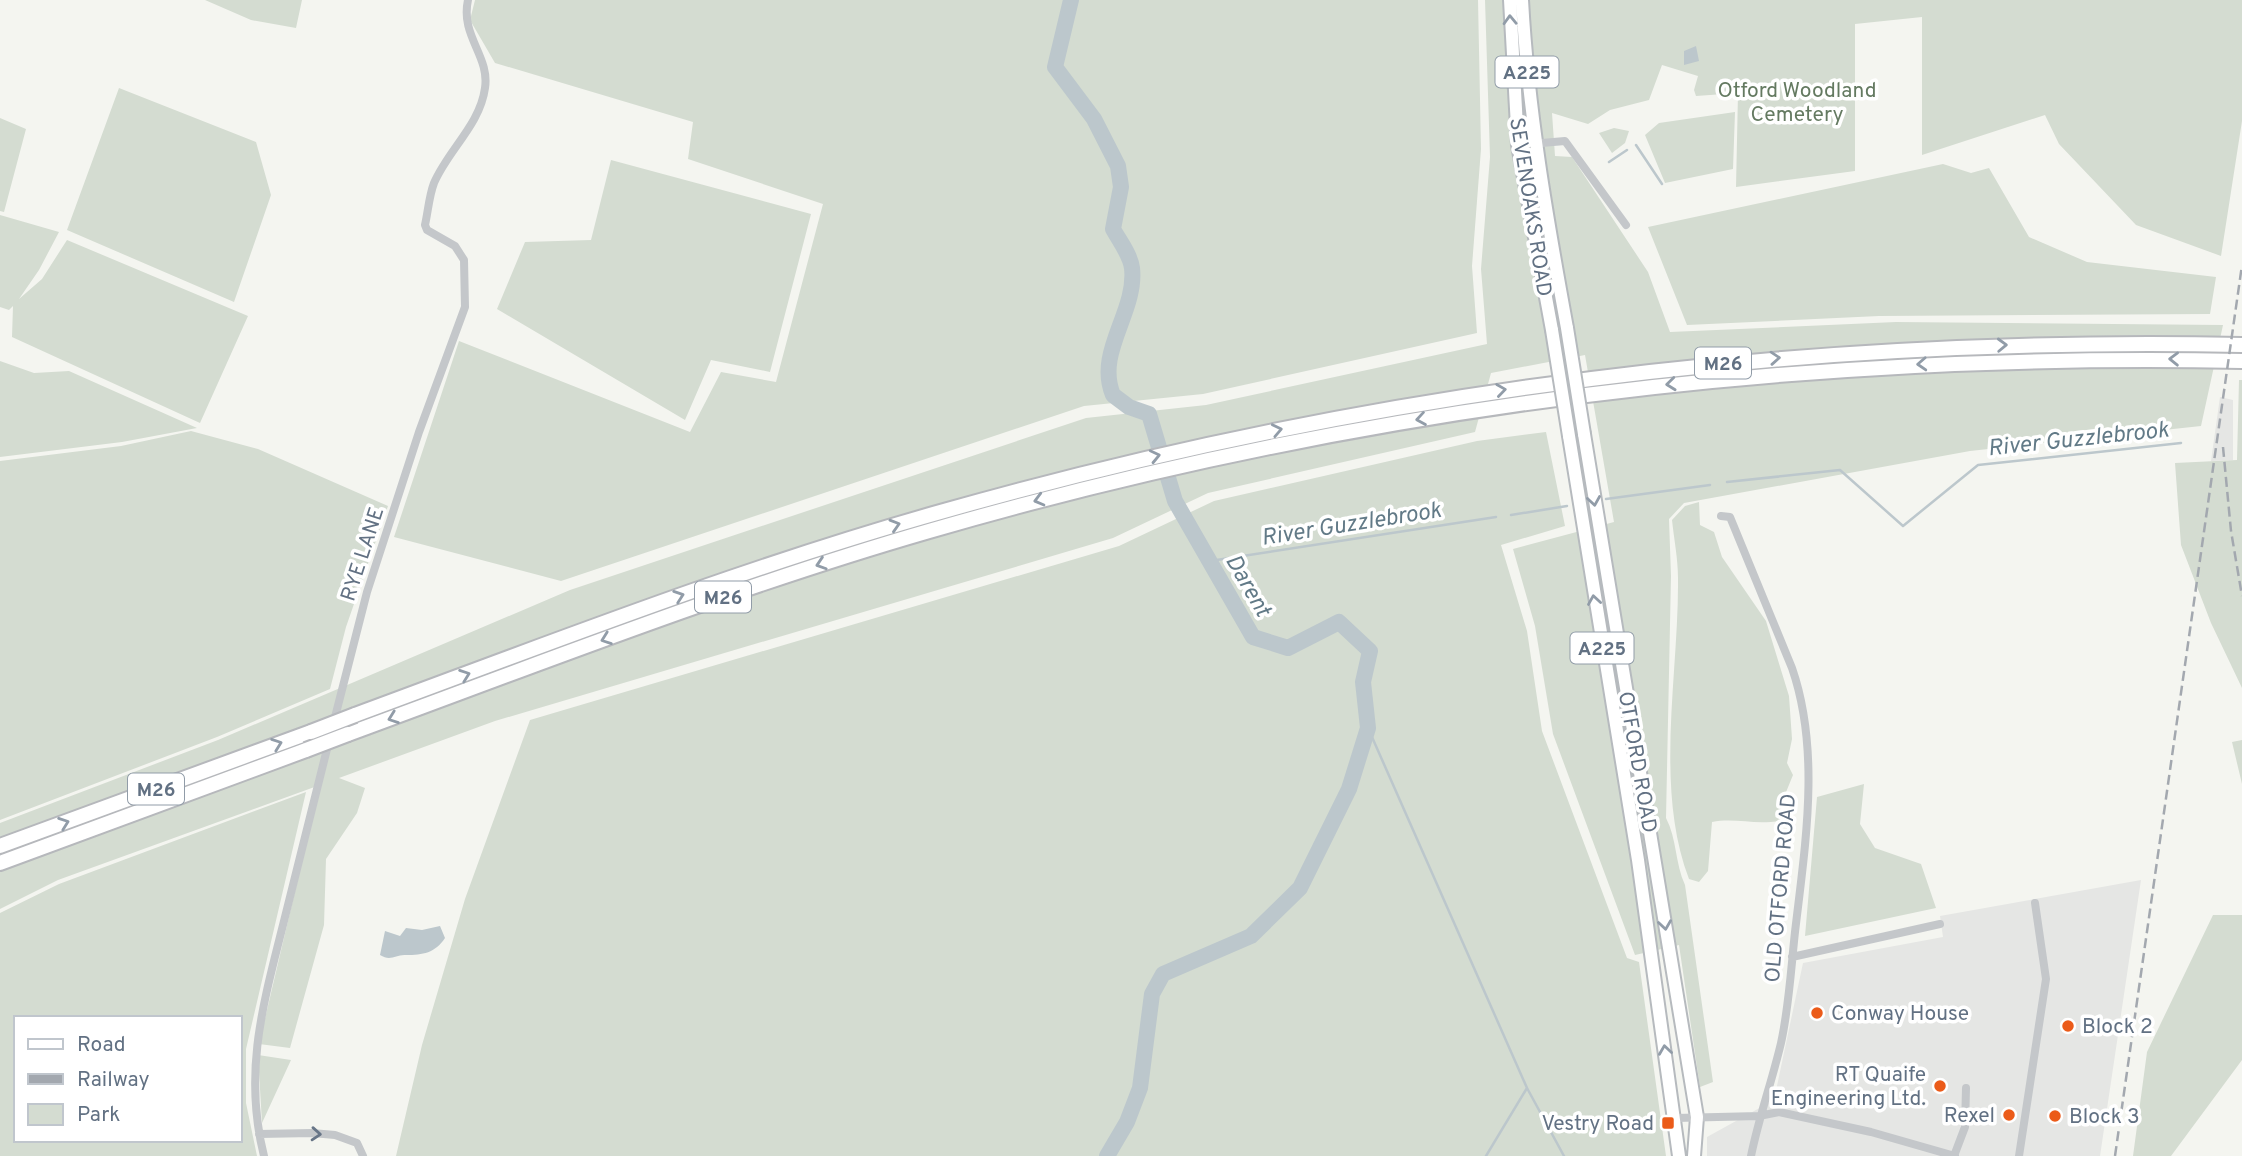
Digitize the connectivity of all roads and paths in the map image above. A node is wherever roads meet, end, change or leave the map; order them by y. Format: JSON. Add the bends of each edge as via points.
{"nodes":[{"id":1,"x":468,"y":0,"type":"edge"},
{"id":2,"x":1510,"y":0,"type":"edge"},
{"id":3,"x":1522,"y":0,"type":"edge"},
{"id":4,"x":1518,"y":145,"type":"junction"},
{"id":5,"x":1536,"y":145,"type":"junction"},
{"id":6,"x":1626,"y":225,"type":"dead end"},
{"id":7,"x":1567,"y":328,"type":"joint"},
{"id":8,"x":1552,"y":330,"type":"joint"},
{"id":9,"x":2242,"y":345,"type":"edge"},
{"id":10,"x":2242,"y":360,"type":"edge"},
{"id":11,"x":1721,"y":516,"type":"dead end"},
{"id":12,"x":0,"y":846,"type":"edge"},
{"id":13,"x":0,"y":863,"type":"edge"},
{"id":14,"x":2035,"y":903,"type":"dead end"},
{"id":15,"x":1940,"y":924,"type":"dead end"},
{"id":16,"x":1793,"y":957,"type":"junction"},
{"id":17,"x":1966,"y":1088,"type":"dead end"},
{"id":18,"x":1759,"y":1116,"type":"junction"},
{"id":19,"x":1697,"y":1117,"type":"junction"},
{"id":20,"x":1676,"y":1118,"type":"junction"},
{"id":21,"x":259,"y":1134,"type":"junction"},
{"id":22,"x":264,"y":1156,"type":"edge"},
{"id":23,"x":363,"y":1156,"type":"edge"},
{"id":24,"x":1679,"y":1156,"type":"edge"},
{"id":25,"x":1694,"y":1156,"type":"edge"},
{"id":26,"x":1751,"y":1156,"type":"edge"},
{"id":27,"x":1954,"y":1156,"type":"edge"},
{"id":28,"x":2019,"y":1156,"type":"edge"}],
"edges":[{"from":1,"to":21,"type":"street","name":"RYE LANE","via":[[467,28],[485,70],[486,87],[470,127],[433,184],[425,225],[454,246],[464,260],[465,307],[410,458],[340,696],[260,1020],[253,1076]]},
{"from":4,"to":2,"type":"main road","name":"SEVENOAKS ROAD","number":"A225","one_way":true},
{"from":3,"to":5,"type":"main road","name":"SEVENOAKS ROAD","number":"A225"},
{"from":4,"to":5,"type":"street"},
{"from":4,"to":8,"type":"main road","name":"SEVENOAKS ROAD","number":"A225"},
{"from":5,"to":6,"type":"street","via":[[1565,141]]},
{"from":5,"to":7,"type":"main road","name":"SEVENOAKS ROAD","number":"A225"},
{"from":7,"to":19,"type":"main road","name":"OTFORD ROAD","number":"A225","one_way":true,"bridge":true},
{"from":20,"to":8,"type":"main road","name":"OTFORD ROAD","number":"A225","one_way":true,"bridge":true},
{"from":12,"to":9,"type":"highway","number":"M26","one_way":true,"bridge":true,"via":[[786,559],[1101,468],[1436,400],[1703,365],[1994,345]]},
{"from":10,"to":13,"type":"highway","number":"M26","one_way":true,"bridge":true,"via":[[1952,363],[1702,380],[1497,406],[1213,459],[929,531],[751,587]]},
{"from":11,"to":16,"type":"street","name":"OLD OTFORD ROAD","via":[[1727,515],[1732,522],[1799,688],[1808,810]]},
{"from":14,"to":28,"type":"street","via":[[2046,979]]},
{"from":15,"to":16,"type":"street"},
{"from":16,"to":18,"type":"street","name":"OLD OTFORD ROAD","via":[[1781,1041]]},
{"from":17,"to":27,"type":"street","via":[[1965,1127]]},
{"from":18,"to":19,"type":"street"},
{"from":18,"to":26,"type":"street","name":"OLD OTFORD ROAD"},
{"from":18,"to":27,"type":"street","via":[[1779,1112]]},
{"from":19,"to":20,"type":"street"},
{"from":19,"to":25,"type":"main road","name":"OTFORD ROAD","number":"A225"},
{"from":20,"to":24,"type":"main road","name":"OTFORD ROAD","number":"A225"},
{"from":21,"to":22,"type":"street","name":"RYE LANE"},
{"from":21,"to":23,"type":"street","one_way":true,"via":[[335,1135],[357,1143]]}]}
